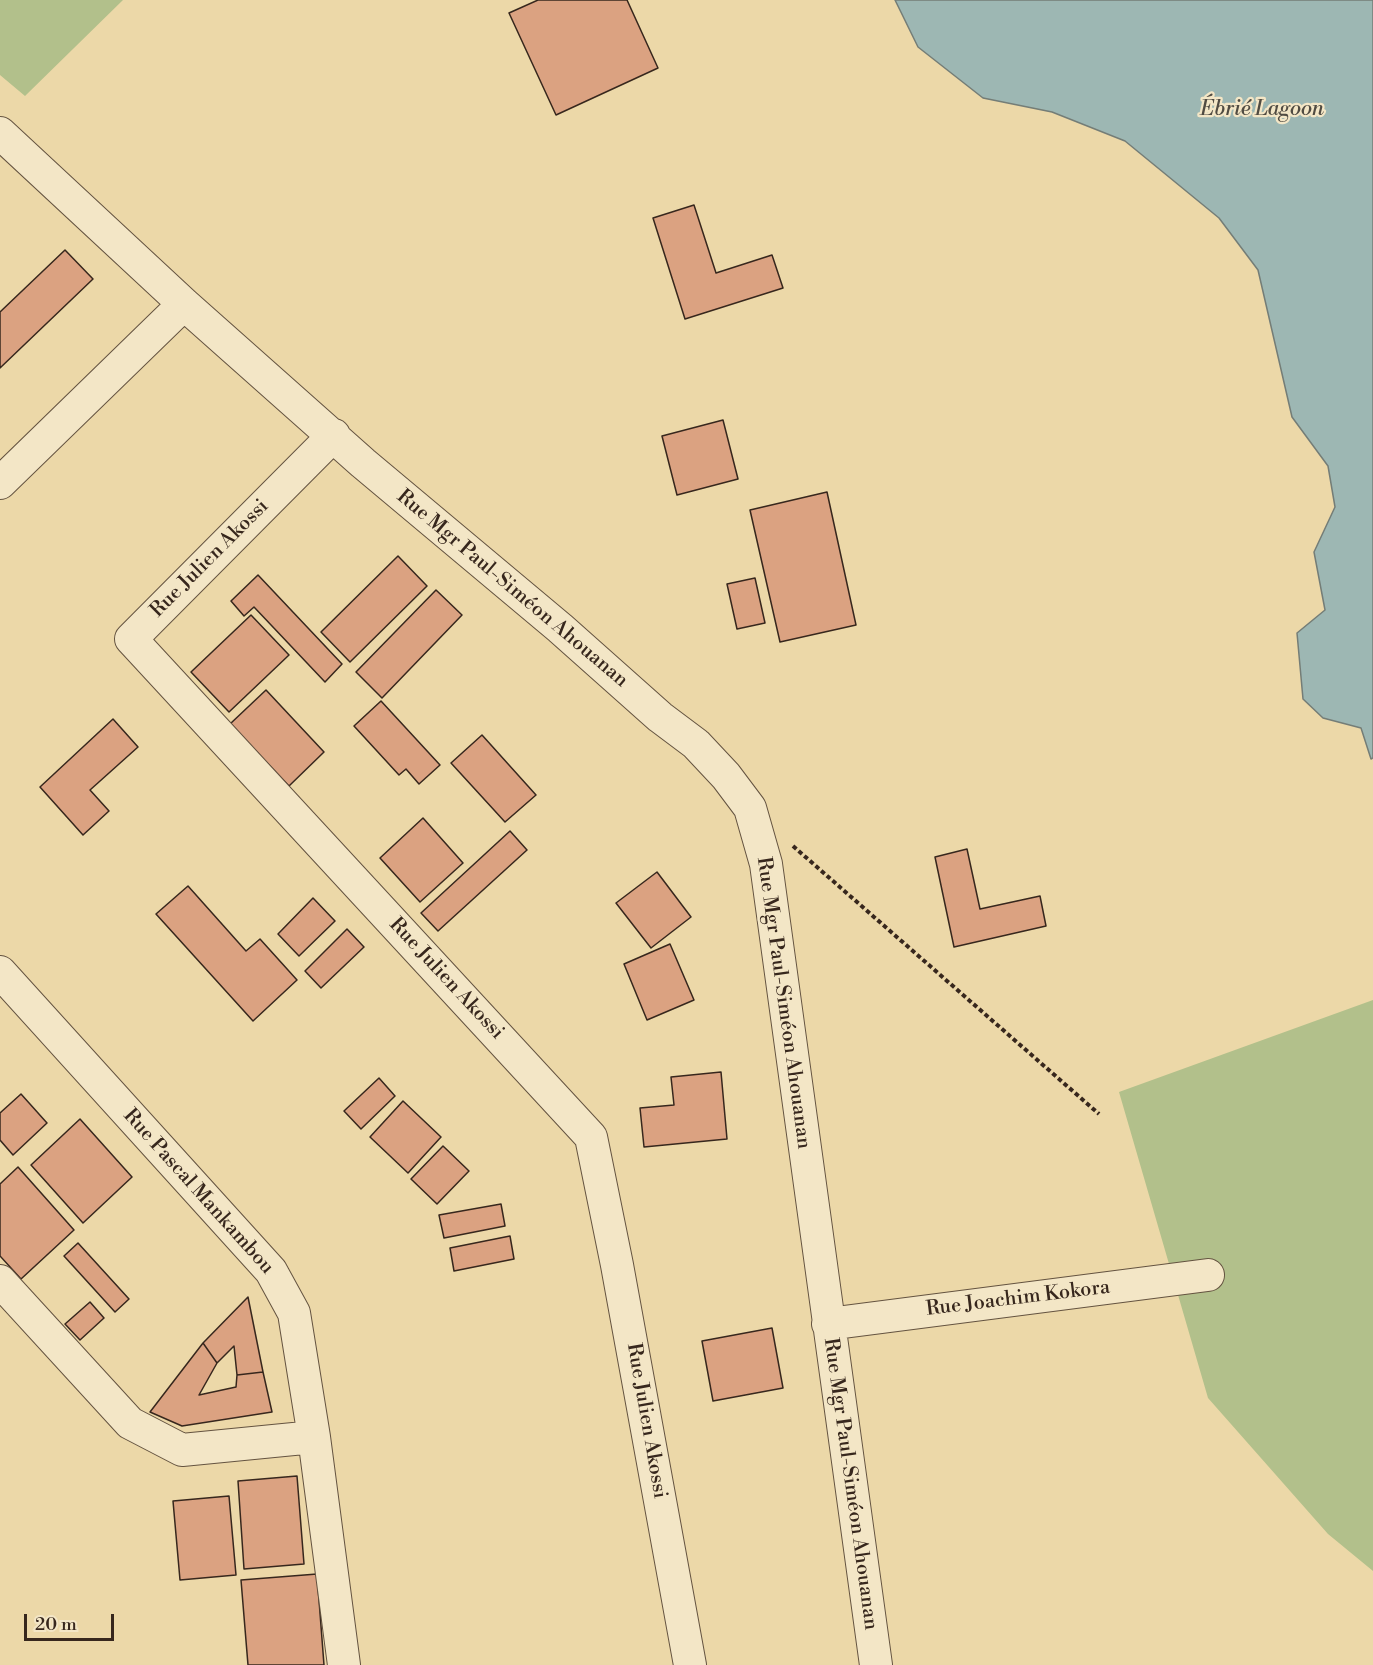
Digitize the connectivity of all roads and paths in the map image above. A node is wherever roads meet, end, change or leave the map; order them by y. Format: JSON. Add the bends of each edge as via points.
{"nodes":[{"id":1,"x":0,"y":133,"type":"edge"},
{"id":2,"x":184,"y":304,"type":"junction"},
{"id":3,"x":334,"y":435,"type":"junction"},
{"id":4,"x":0,"y":483,"type":"edge"},
{"id":5,"x":785,"y":839,"type":"dead end"},
{"id":6,"x":0,"y":972,"type":"edge"},
{"id":7,"x":1099,"y":1114,"type":"dead end"},
{"id":8,"x":1208,"y":1275,"type":"dead end"},
{"id":9,"x":0,"y":1281,"type":"edge"},
{"id":10,"x":828,"y":1324,"type":"junction"},
{"id":11,"x":314,"y":1437,"type":"junction"},
{"id":12,"x":344,"y":1665,"type":"edge"},
{"id":13,"x":690,"y":1665,"type":"edge"},
{"id":14,"x":876,"y":1665,"type":"edge"}],
"edges":[{"from":1,"to":2,"type":"street","name":"Rue Mgr Paul-Siméon Ahouanan"},
{"from":2,"to":3,"type":"street","name":"Rue Mgr Paul-Siméon Ahouanan"},
{"from":2,"to":4,"type":"street"},
{"from":3,"to":10,"type":"street","name":"Rue Mgr Paul-Siméon Ahouanan","via":[[696,744],[750,808],[766,864]]},
{"from":3,"to":13,"type":"street","name":"Rue Julien Akossi","via":[[131,639],[591,1137]]},
{"from":5,"to":7,"type":"path"},
{"from":6,"to":11,"type":"street","name":"Rue Pascal Mankambou","via":[[271,1272],[294,1313]]},
{"from":8,"to":10,"type":"street","name":"Rue Joachim Kokora"},
{"from":9,"to":11,"type":"street","via":[[130,1423],[182,1450]]},
{"from":10,"to":14,"type":"street","name":"Rue Mgr Paul-Siméon Ahouanan"},
{"from":11,"to":12,"type":"street","name":"Rue Pascal Mankambou"}]}
